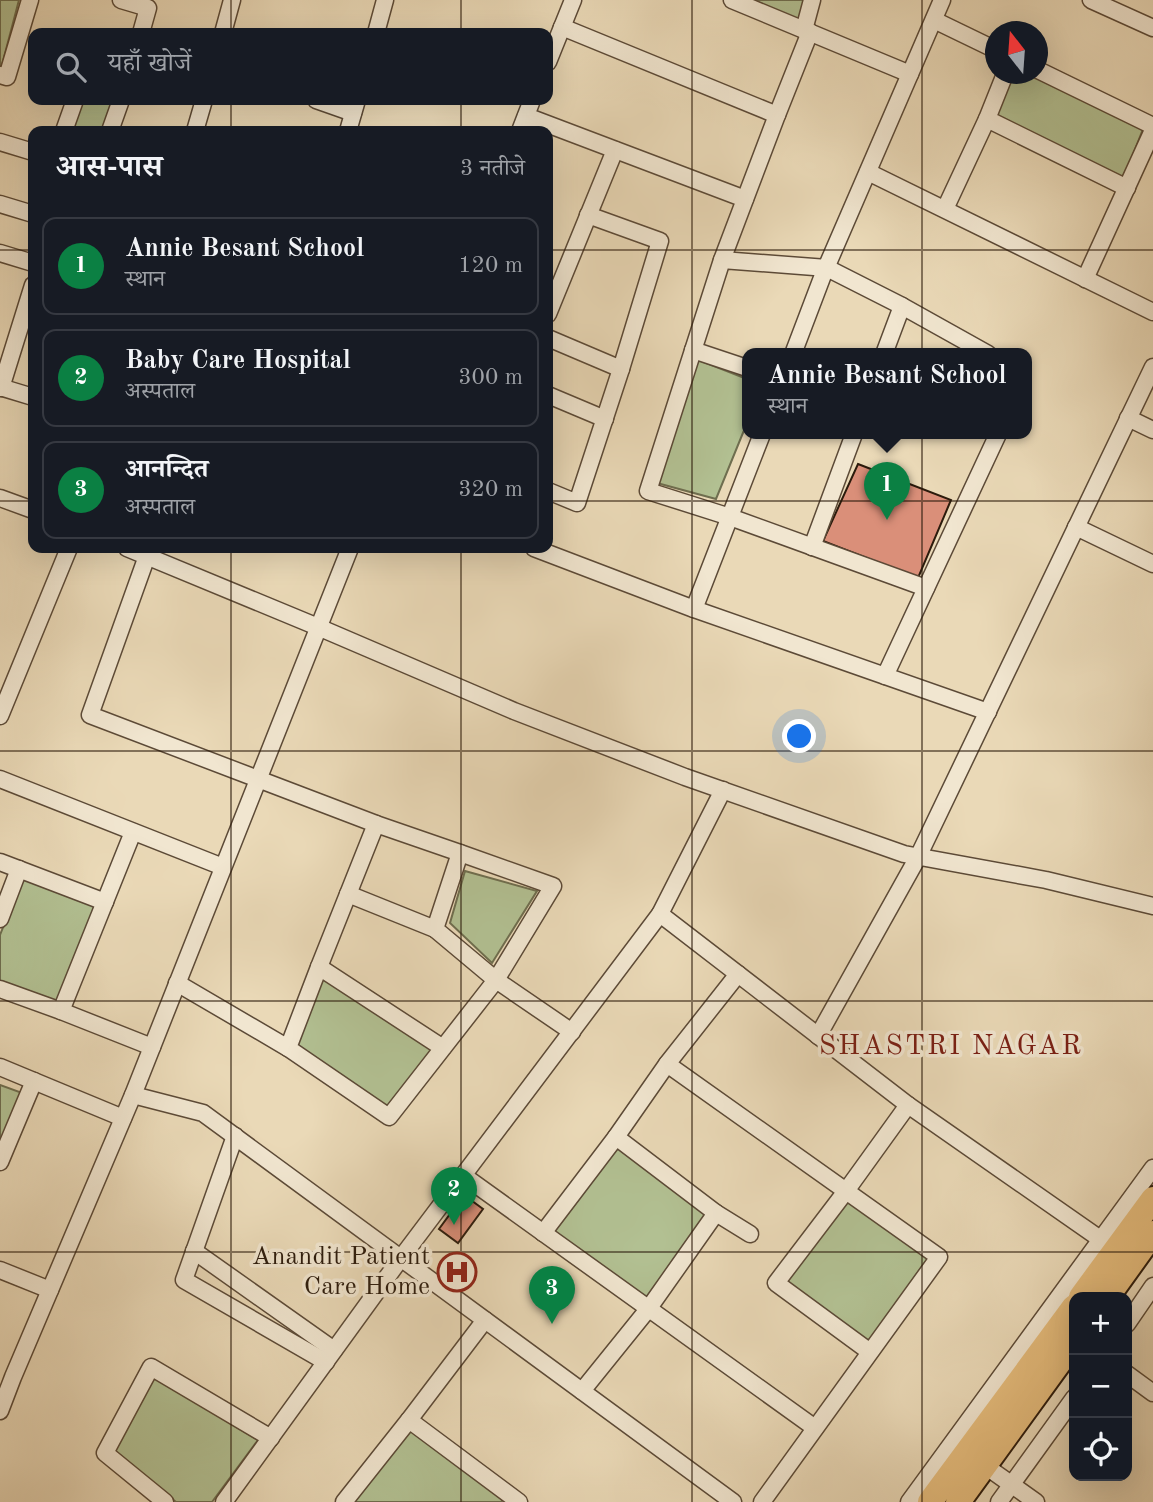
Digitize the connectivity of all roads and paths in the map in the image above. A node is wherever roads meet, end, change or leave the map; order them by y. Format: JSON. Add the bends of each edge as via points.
{"nodes":[{"id":1,"x":30,"y":0,"type":"edge"},
{"id":2,"x":121,"y":0,"type":"edge"},
{"id":3,"x":232,"y":0,"type":"edge"},
{"id":4,"x":385,"y":0,"type":"edge"},
{"id":5,"x":573,"y":0,"type":"edge"},
{"id":6,"x":732,"y":0,"type":"edge"},
{"id":7,"x":812,"y":0,"type":"edge"},
{"id":8,"x":943,"y":0,"type":"edge"},
{"id":9,"x":1091,"y":0,"type":"edge"},
{"id":10,"x":934,"y":20,"type":"junction"},
{"id":11,"x":562,"y":27,"type":"junction"},
{"id":12,"x":142,"y":28,"type":"edge"},
{"id":13,"x":224,"y":28,"type":"edge"},
{"id":14,"x":377,"y":28,"type":"edge"},
{"id":15,"x":1153,"y":29,"type":"edge"},
{"id":16,"x":807,"y":31,"type":"junction"},
{"id":17,"x":985,"y":45,"type":"edge"},
{"id":18,"x":553,"y":50,"type":"edge"},
{"id":19,"x":911,"y":74,"type":"junction"},
{"id":20,"x":0,"y":75,"type":"edge"},
{"id":21,"x":1048,"y":75,"type":"edge"},
{"id":22,"x":1001,"y":84,"type":"edge"},
{"id":23,"x":73,"y":105,"type":"edge"},
{"id":24,"x":119,"y":105,"type":"edge"},
{"id":25,"x":203,"y":105,"type":"edge"},
{"id":26,"x":530,"y":105,"type":"edge"},
{"id":27,"x":355,"y":106,"type":"edge"},
{"id":28,"x":777,"y":115,"type":"junction"},
{"id":29,"x":987,"y":119,"type":"junction"},
{"id":30,"x":523,"y":124,"type":"edge"},
{"id":31,"x":66,"y":126,"type":"edge"},
{"id":32,"x":112,"y":126,"type":"edge"},
{"id":33,"x":196,"y":126,"type":"edge"},
{"id":34,"x":349,"y":126,"type":"edge"},
{"id":35,"x":1153,"y":128,"type":"edge"},
{"id":36,"x":553,"y":132,"type":"edge"},
{"id":37,"x":0,"y":142,"type":"edge"},
{"id":38,"x":28,"y":150,"type":"edge"},
{"id":39,"x":615,"y":150,"type":"junction"},
{"id":40,"x":868,"y":172,"type":"junction"},
{"id":41,"x":1127,"y":188,"type":"junction"},
{"id":42,"x":745,"y":199,"type":"junction"},
{"id":43,"x":0,"y":204,"type":"edge"},
{"id":44,"x":945,"y":209,"type":"junction"},
{"id":45,"x":28,"y":212,"type":"edge"},
{"id":46,"x":589,"y":215,"type":"junction"},
{"id":47,"x":0,"y":253,"type":"edge"},
{"id":48,"x":722,"y":260,"type":"junction"},
{"id":49,"x":28,"y":261,"type":"edge"},
{"id":50,"x":827,"y":268,"type":"junction"},
{"id":51,"x":1085,"y":279,"type":"junction"},
{"id":52,"x":28,"y":301,"type":"edge"},
{"id":53,"x":553,"y":302,"type":"edge"},
{"id":54,"x":902,"y":306,"type":"junction"},
{"id":55,"x":1153,"y":312,"type":"edge"},
{"id":56,"x":553,"y":340,"type":"edge"},
{"id":57,"x":795,"y":348,"type":"edge"},
{"id":58,"x":886,"y":348,"type":"edge"},
{"id":59,"x":977,"y":348,"type":"edge"},
{"id":60,"x":693,"y":350,"type":"junction"},
{"id":61,"x":742,"y":366,"type":"edge"},
{"id":62,"x":1153,"y":367,"type":"edge"},
{"id":63,"x":621,"y":369,"type":"junction"},
{"id":64,"x":1,"y":387,"type":"edge"},
{"id":65,"x":28,"y":395,"type":"edge"},
{"id":66,"x":553,"y":397,"type":"edge"},
{"id":67,"x":1128,"y":418,"type":"junction"},
{"id":68,"x":605,"y":419,"type":"junction"},
{"id":69,"x":1153,"y":430,"type":"edge"},
{"id":70,"x":760,"y":439,"type":"edge"},
{"id":71,"x":852,"y":439,"type":"edge"},
{"id":72,"x":996,"y":439,"type":"edge"},
{"id":73,"x":553,"y":493,"type":"edge"},
{"id":74,"x":0,"y":498,"type":"edge"},
{"id":75,"x":28,"y":508,"type":"edge"},
{"id":76,"x":730,"y":517,"type":"junction"},
{"id":77,"x":1076,"y":527,"type":"junction"},
{"id":78,"x":812,"y":547,"type":"junction"},
{"id":79,"x":67,"y":553,"type":"edge"},
{"id":80,"x":139,"y":553,"type":"edge"},
{"id":81,"x":348,"y":553,"type":"edge"},
{"id":82,"x":547,"y":553,"type":"edge"},
{"id":83,"x":146,"y":556,"type":"junction"},
{"id":84,"x":1153,"y":564,"type":"edge"},
{"id":85,"x":926,"y":588,"type":"junction"},
{"id":86,"x":694,"y":609,"type":"junction"},
{"id":87,"x":318,"y":626,"type":"junction"},
{"id":88,"x":885,"y":676,"type":"junction"},
{"id":89,"x":988,"y":712,"type":"junction"},
{"id":90,"x":0,"y":716,"type":"edge"},
{"id":91,"x":0,"y":779,"type":"edge"},
{"id":92,"x":258,"y":780,"type":"junction"},
{"id":93,"x":723,"y":790,"type":"junction"},
{"id":94,"x":376,"y":824,"type":"junction"},
{"id":95,"x":133,"y":832,"type":"junction"},
{"id":96,"x":460,"y":853,"type":"junction"},
{"id":97,"x":918,"y":857,"type":"junction"},
{"id":98,"x":0,"y":862,"type":"edge"},
{"id":99,"x":223,"y":867,"type":"junction"},
{"id":100,"x":19,"y":869,"type":"junction"},
{"id":101,"x":348,"y":894,"type":"junction"},
{"id":102,"x":105,"y":902,"type":"junction"},
{"id":103,"x":1153,"y":906,"type":"edge"},
{"id":104,"x":660,"y":914,"type":"junction"},
{"id":105,"x":0,"y":919,"type":"edge"},
{"id":106,"x":435,"y":929,"type":"junction"},
{"id":107,"x":320,"y":967,"type":"junction"},
{"id":108,"x":738,"y":974,"type":"junction"},
{"id":109,"x":496,"y":980,"type":"junction"},
{"id":110,"x":177,"y":983,"type":"junction"},
{"id":111,"x":0,"y":989,"type":"edge"},
{"id":112,"x":61,"y":1012,"type":"junction"},
{"id":113,"x":572,"y":1032,"type":"junction"},
{"id":114,"x":818,"y":1036,"type":"junction"},
{"id":115,"x":152,"y":1047,"type":"junction"},
{"id":116,"x":288,"y":1048,"type":"junction"},
{"id":117,"x":443,"y":1048,"type":"junction"},
{"id":118,"x":667,"y":1064,"type":"junction"},
{"id":119,"x":0,"y":1067,"type":"edge"},
{"id":120,"x":34,"y":1081,"type":"junction"},
{"id":121,"x":133,"y":1095,"type":"junction"},
{"id":122,"x":908,"y":1105,"type":"junction"},
{"id":123,"x":123,"y":1118,"type":"junction"},
{"id":124,"x":234,"y":1136,"type":"junction"},
{"id":125,"x":616,"y":1137,"type":"junction"},
{"id":126,"x":0,"y":1162,"type":"edge"},
{"id":127,"x":1153,"y":1168,"type":"edge"},
{"id":128,"x":464,"y":1176,"type":"junction"},
{"id":129,"x":846,"y":1191,"type":"junction"},
{"id":130,"x":1153,"y":1199,"type":"edge"},
{"id":131,"x":716,"y":1213,"type":"junction"},
{"id":132,"x":543,"y":1233,"type":"junction"},
{"id":133,"x":1153,"y":1233,"type":"edge"},
{"id":134,"x":750,"y":1234,"type":"dead end"},
{"id":135,"x":1109,"y":1245,"type":"junction"},
{"id":136,"x":194,"y":1251,"type":"junction"},
{"id":137,"x":401,"y":1258,"type":"junction"},
{"id":138,"x":0,"y":1270,"type":"edge"},
{"id":139,"x":1153,"y":1286,"type":"edge"},
{"id":140,"x":50,"y":1290,"type":"junction"},
{"id":141,"x":1084,"y":1292,"type":"edge"},
{"id":142,"x":1111,"y":1292,"type":"edge"},
{"id":143,"x":649,"y":1308,"type":"junction"},
{"id":144,"x":1069,"y":1315,"type":"edge"},
{"id":145,"x":1132,"y":1317,"type":"edge"},
{"id":146,"x":485,"y":1320,"type":"junction"},
{"id":147,"x":1069,"y":1348,"type":"edge"},
{"id":148,"x":870,"y":1352,"type":"junction"},
{"id":149,"x":330,"y":1356,"type":"junction"},
{"id":150,"x":6,"y":1374,"type":"edge"},
{"id":151,"x":1132,"y":1378,"type":"edge"},
{"id":152,"x":582,"y":1391,"type":"junction"},
{"id":153,"x":1153,"y":1394,"type":"edge"},
{"id":154,"x":1069,"y":1405,"type":"edge"},
{"id":155,"x":0,"y":1412,"type":"edge"},
{"id":156,"x":409,"y":1420,"type":"junction"},
{"id":157,"x":815,"y":1428,"type":"junction"},
{"id":158,"x":271,"y":1437,"type":"junction"},
{"id":159,"x":976,"y":1459,"type":"junction"},
{"id":160,"x":1012,"y":1484,"type":"junction"},
{"id":161,"x":514,"y":1500,"type":"edge"},
{"id":162,"x":164,"y":1502,"type":"edge"},
{"id":163,"x":224,"y":1502,"type":"edge"},
{"id":164,"x":344,"y":1502,"type":"edge"},
{"id":165,"x":733,"y":1502,"type":"edge"},
{"id":166,"x":762,"y":1502,"type":"edge"},
{"id":167,"x":909,"y":1502,"type":"edge"},
{"id":168,"x":930,"y":1502,"type":"edge"},
{"id":169,"x":958,"y":1502,"type":"edge"},
{"id":170,"x":999,"y":1502,"type":"edge"},
{"id":171,"x":1037,"y":1502,"type":"edge"}],
"edges":[{"from":1,"to":20,"type":"street","via":[[8,78]]},
{"from":2,"to":12,"type":"street","via":[[148,8]]},
{"from":3,"to":13,"type":"street"},
{"from":4,"to":14,"type":"street"},
{"from":5,"to":11,"type":"street"},
{"from":6,"to":16,"type":"street"},
{"from":7,"to":16,"type":"street"},
{"from":8,"to":10,"type":"street"},
{"from":9,"to":15,"type":"street"},
{"from":10,"to":17,"type":"street"},
{"from":10,"to":19,"type":"street"},
{"from":11,"to":18,"type":"street"},
{"from":11,"to":28,"type":"street"},
{"from":16,"to":19,"type":"street"},
{"from":16,"to":28,"type":"street"},
{"from":19,"to":40,"type":"street"},
{"from":21,"to":35,"type":"street"},
{"from":22,"to":29,"type":"street"},
{"from":23,"to":31,"type":"street"},
{"from":24,"to":32,"type":"street"},
{"from":25,"to":33,"type":"street"},
{"from":26,"to":30,"type":"street"},
{"from":27,"to":34,"type":"street"},
{"from":28,"to":42,"type":"street"},
{"from":29,"to":41,"type":"street"},
{"from":29,"to":44,"type":"street"},
{"from":35,"to":41,"type":"street"},
{"from":36,"to":39,"type":"street"},
{"from":37,"to":38,"type":"street"},
{"from":39,"to":42,"type":"street"},
{"from":39,"to":46,"type":"street"},
{"from":40,"to":44,"type":"street"},
{"from":40,"to":50,"type":"street"},
{"from":41,"to":51,"type":"street"},
{"from":42,"to":48,"type":"street"},
{"from":43,"to":45,"type":"street"},
{"from":44,"to":51,"type":"street"},
{"from":46,"to":53,"type":"street"},
{"from":46,"to":63,"type":"street","via":[[660,241]]},
{"from":47,"to":49,"type":"street"},
{"from":48,"to":50,"type":"street"},
{"from":48,"to":60,"type":"street"},
{"from":50,"to":54,"type":"street"},
{"from":50,"to":57,"type":"street"},
{"from":51,"to":55,"type":"street"},
{"from":52,"to":64,"type":"street"},
{"from":54,"to":58,"type":"street"},
{"from":54,"to":59,"type":"street"},
{"from":56,"to":63,"type":"street"},
{"from":60,"to":61,"type":"street"},
{"from":60,"to":76,"type":"street","via":[[648,491]]},
{"from":62,"to":67,"type":"street"},
{"from":63,"to":68,"type":"street"},
{"from":64,"to":65,"type":"street"},
{"from":66,"to":68,"type":"street"},
{"from":67,"to":69,"type":"street"},
{"from":67,"to":77,"type":"street"},
{"from":68,"to":73,"type":"street","via":[[577,503]]},
{"from":70,"to":76,"type":"street"},
{"from":71,"to":78,"type":"street"},
{"from":72,"to":85,"type":"street"},
{"from":74,"to":75,"type":"street"},
{"from":76,"to":78,"type":"street"},
{"from":76,"to":86,"type":"street"},
{"from":77,"to":84,"type":"street"},
{"from":77,"to":89,"type":"street"},
{"from":78,"to":85,"type":"street"},
{"from":79,"to":90,"type":"street"},
{"from":80,"to":83,"type":"street"},
{"from":81,"to":87,"type":"street"},
{"from":82,"to":86,"type":"street"},
{"from":83,"to":87,"type":"street"},
{"from":83,"to":92,"type":"street","via":[[90,715]]},
{"from":85,"to":88,"type":"street"},
{"from":86,"to":88,"type":"street"},
{"from":87,"to":92,"type":"street"},
{"from":87,"to":93,"type":"street","via":[[514,712]]},
{"from":88,"to":89,"type":"street"},
{"from":89,"to":97,"type":"street"},
{"from":91,"to":95,"type":"street"},
{"from":92,"to":94,"type":"street"},
{"from":92,"to":99,"type":"street"},
{"from":93,"to":97,"type":"street"},
{"from":93,"to":104,"type":"street"},
{"from":94,"to":96,"type":"street"},
{"from":94,"to":101,"type":"street"},
{"from":95,"to":99,"type":"street"},
{"from":95,"to":102,"type":"street"},
{"from":96,"to":106,"type":"street"},
{"from":96,"to":109,"type":"street","via":[[553,886]]},
{"from":97,"to":103,"type":"street","via":[[1046,880]]},
{"from":97,"to":114,"type":"street"},
{"from":98,"to":100,"type":"street"},
{"from":99,"to":110,"type":"street"},
{"from":100,"to":102,"type":"street"},
{"from":100,"to":105,"type":"street"},
{"from":101,"to":106,"type":"street"},
{"from":101,"to":107,"type":"street"},
{"from":102,"to":112,"type":"street"},
{"from":104,"to":108,"type":"street"},
{"from":104,"to":113,"type":"street"},
{"from":106,"to":109,"type":"street"},
{"from":107,"to":116,"type":"street"},
{"from":107,"to":117,"type":"street"},
{"from":108,"to":114,"type":"street"},
{"from":108,"to":118,"type":"street"},
{"from":109,"to":113,"type":"street"},
{"from":109,"to":117,"type":"street"},
{"from":110,"to":115,"type":"street"},
{"from":110,"to":116,"type":"street"},
{"from":111,"to":112,"type":"street"},
{"from":112,"to":115,"type":"street"},
{"from":113,"to":128,"type":"street"},
{"from":114,"to":122,"type":"street"},
{"from":115,"to":121,"type":"street"},
{"from":116,"to":117,"type":"street","via":[[389,1117]]},
{"from":118,"to":125,"type":"street"},
{"from":118,"to":129,"type":"street"},
{"from":119,"to":120,"type":"street"},
{"from":120,"to":123,"type":"street"},
{"from":120,"to":126,"type":"street"},
{"from":121,"to":123,"type":"street"},
{"from":121,"to":124,"type":"street","via":[[203,1113]]},
{"from":122,"to":129,"type":"street"},
{"from":122,"to":135,"type":"street"},
{"from":123,"to":140,"type":"street"},
{"from":124,"to":136,"type":"street"},
{"from":124,"to":137,"type":"street"},
{"from":125,"to":131,"type":"street"},
{"from":125,"to":132,"type":"street"},
{"from":127,"to":135,"type":"street"},
{"from":128,"to":132,"type":"street"},
{"from":128,"to":137,"type":"street"},
{"from":129,"to":148,"type":"street","via":[[939,1257]]},
{"from":129,"to":148,"type":"street","via":[[776,1283]]},
{"from":130,"to":135,"type":"highway"},
{"from":131,"to":134,"type":"street"},
{"from":131,"to":143,"type":"street"},
{"from":132,"to":143,"type":"street"},
{"from":133,"to":142,"type":"highway"},
{"from":135,"to":141,"type":"highway"},
{"from":135,"to":167,"type":"street"},
{"from":136,"to":149,"type":"street"},
{"from":136,"to":149,"type":"street","via":[[184,1280]]},
{"from":137,"to":146,"type":"street"},
{"from":137,"to":149,"type":"street"},
{"from":138,"to":140,"type":"street"},
{"from":139,"to":145,"type":"street"},
{"from":140,"to":150,"type":"street"},
{"from":143,"to":152,"type":"street"},
{"from":143,"to":157,"type":"street"},
{"from":144,"to":159,"type":"highway"},
{"from":146,"to":152,"type":"street"},
{"from":146,"to":156,"type":"street"},
{"from":147,"to":159,"type":"highway"},
{"from":148,"to":157,"type":"street"},
{"from":149,"to":158,"type":"street"},
{"from":150,"to":155,"type":"street"},
{"from":151,"to":153,"type":"street"},
{"from":152,"to":165,"type":"street"},
{"from":154,"to":160,"type":"street"},
{"from":156,"to":161,"type":"street"},
{"from":156,"to":164,"type":"street"},
{"from":157,"to":166,"type":"street"},
{"from":158,"to":162,"type":"street","via":[[150,1367],[105,1453]]},
{"from":158,"to":163,"type":"street"},
{"from":159,"to":160,"type":"street"},
{"from":159,"to":168,"type":"highway"},
{"from":159,"to":169,"type":"highway"},
{"from":160,"to":170,"type":"street"},
{"from":160,"to":171,"type":"street"}]}
